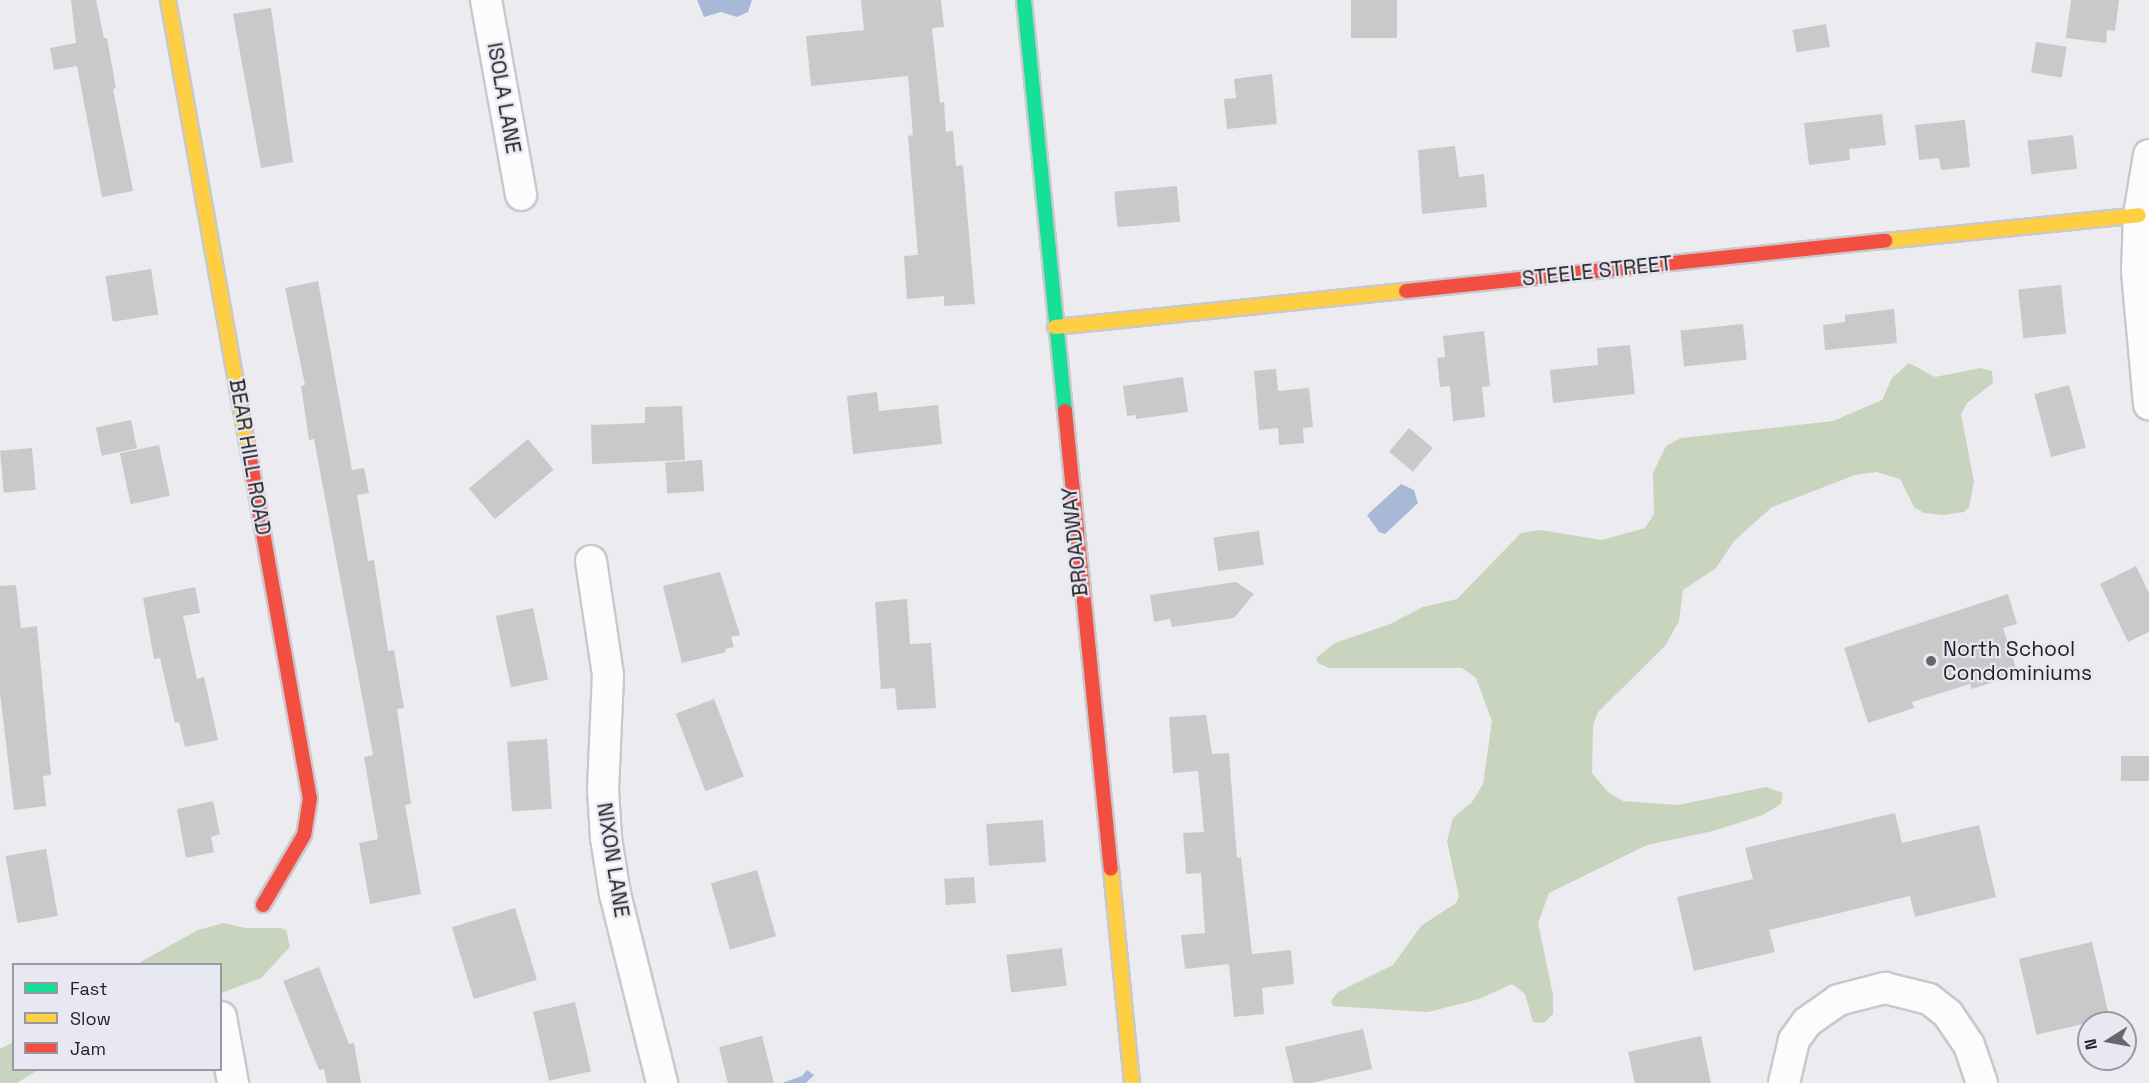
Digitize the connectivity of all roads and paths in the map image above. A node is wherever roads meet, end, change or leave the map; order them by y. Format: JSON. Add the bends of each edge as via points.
{"nodes":[{"id":1,"x":168,"y":0,"type":"edge"},
{"id":2,"x":486,"y":0,"type":"edge"},
{"id":3,"x":1024,"y":0,"type":"edge"},
{"id":4,"x":2149,"y":155,"type":"edge"},
{"id":5,"x":521,"y":195,"type":"dead end"},
{"id":6,"x":2139,"y":214,"type":"junction"},
{"id":7,"x":1055,"y":327,"type":"junction"},
{"id":8,"x":2149,"y":404,"type":"edge"},
{"id":9,"x":591,"y":561,"type":"dead end"},
{"id":10,"x":263,"y":905,"type":"dead end"},
{"id":11,"x":222,"y":1022,"type":"edge"},
{"id":12,"x":233,"y":1083,"type":"edge"},
{"id":13,"x":662,"y":1083,"type":"edge"},
{"id":14,"x":1132,"y":1083,"type":"edge"},
{"id":15,"x":1784,"y":1083,"type":"edge"},
{"id":16,"x":1982,"y":1083,"type":"edge"}],
"edges":[{"from":1,"to":10,"type":"street","name":"BEAR HILL ROAD","via":[[310,798],[304,835]]},
{"from":2,"to":5,"type":"street","name":"ISOLA LANE"},
{"from":3,"to":7,"type":"street","name":"BROADWAY"},
{"from":4,"to":6,"type":"street"},
{"from":6,"to":7,"type":"street","name":"STEELE STREET"},
{"from":6,"to":8,"type":"street","via":[[2139,319]]},
{"from":7,"to":14,"type":"street","name":"BROADWAY"},
{"from":9,"to":13,"type":"street","name":"NIXON LANE","via":[[608,675],[603,790],[606,838],[615,894]]},
{"from":11,"to":12,"type":"street"},
{"from":15,"to":16,"type":"street","via":[[1794,1040],[1807,1022],[1838,1000],[1886,988],[1929,999],[1948,1014],[1969,1045]]}]}
